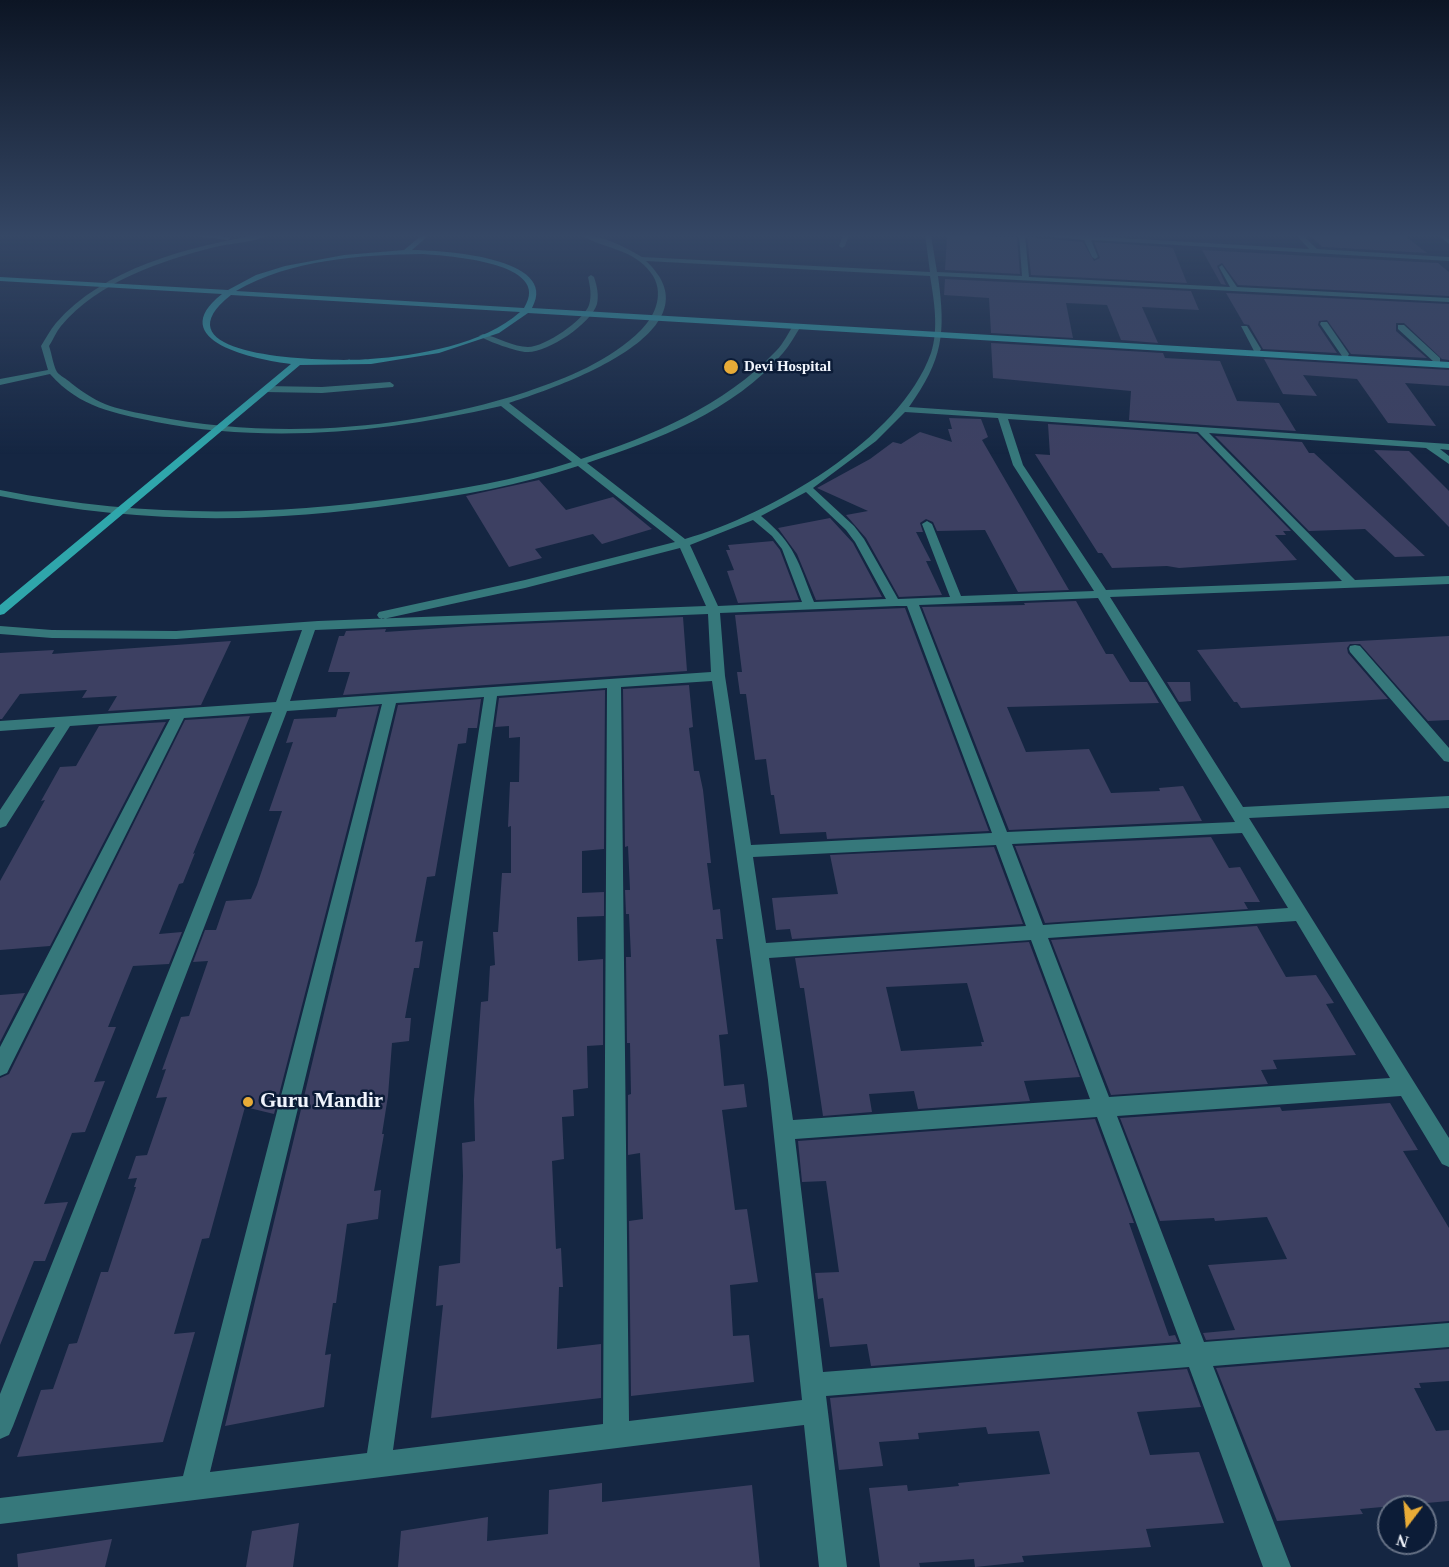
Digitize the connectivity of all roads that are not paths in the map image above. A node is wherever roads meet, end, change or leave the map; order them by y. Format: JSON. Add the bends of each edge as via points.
{"nodes":[{"id":1,"x":77,"y":308,"type":"edge"},
{"id":2,"x":210,"y":308,"type":"edge"},
{"id":3,"x":514,"y":308,"type":"edge"},
{"id":4,"x":591,"y":308,"type":"edge"},
{"id":5,"x":660,"y":308,"type":"edge"},
{"id":6,"x":936,"y":308,"type":"edge"},
{"id":7,"x":528,"y":309,"type":"junction"},
{"id":8,"x":589,"y":312,"type":"junction"},
{"id":9,"x":658,"y":316,"type":"junction"},
{"id":10,"x":1324,"y":324,"type":"dead end"},
{"id":11,"x":797,"y":326,"type":"junction"},
{"id":12,"x":1401,"y":327,"type":"dead end"},
{"id":13,"x":1244,"y":328,"type":"dead end"},
{"id":14,"x":939,"y":333,"type":"junction"},
{"id":15,"x":483,"y":336,"type":"junction"},
{"id":16,"x":1257,"y":349,"type":"junction"},
{"id":17,"x":1345,"y":354,"type":"junction"},
{"id":18,"x":1437,"y":360,"type":"junction"},
{"id":19,"x":299,"y":361,"type":"junction"},
{"id":20,"x":1449,"y":363,"type":"edge"},
{"id":21,"x":53,"y":371,"type":"junction"},
{"id":22,"x":0,"y":382,"type":"edge"},
{"id":23,"x":390,"y":386,"type":"dead end"},
{"id":24,"x":266,"y":389,"type":"junction"},
{"id":25,"x":502,"y":402,"type":"junction"},
{"id":26,"x":904,"y":409,"type":"junction"},
{"id":27,"x":1002,"y":416,"type":"junction"},
{"id":28,"x":218,"y":429,"type":"junction"},
{"id":29,"x":1200,"y":430,"type":"junction"},
{"id":30,"x":1429,"y":446,"type":"junction"},
{"id":31,"x":1449,"y":447,"type":"edge"},
{"id":32,"x":1449,"y":461,"type":"edge"},
{"id":33,"x":579,"y":462,"type":"junction"},
{"id":34,"x":805,"y":486,"type":"junction"},
{"id":35,"x":0,"y":493,"type":"edge"},
{"id":36,"x":120,"y":511,"type":"junction"},
{"id":37,"x":753,"y":515,"type":"junction"},
{"id":38,"x":927,"y":524,"type":"dead end"},
{"id":39,"x":683,"y":543,"type":"junction"},
{"id":40,"x":1449,"y":580,"type":"edge"},
{"id":41,"x":1352,"y":584,"type":"junction"},
{"id":42,"x":1102,"y":594,"type":"junction"},
{"id":43,"x":957,"y":600,"type":"junction"},
{"id":44,"x":903,"y":602,"type":"junction"},
{"id":45,"x":809,"y":606,"type":"junction"},
{"id":46,"x":714,"y":610,"type":"junction"},
{"id":47,"x":0,"y":611,"type":"edge"},
{"id":48,"x":309,"y":626,"type":"junction"},
{"id":49,"x":0,"y":630,"type":"edge"},
{"id":50,"x":1354,"y":649,"type":"dead end"},
{"id":51,"x":718,"y":676,"type":"junction"},
{"id":52,"x":614,"y":683,"type":"junction"},
{"id":53,"x":491,"y":692,"type":"junction"},
{"id":54,"x":390,"y":699,"type":"junction"},
{"id":55,"x":281,"y":707,"type":"junction"},
{"id":56,"x":179,"y":714,"type":"junction"},
{"id":57,"x":65,"y":722,"type":"junction"},
{"id":58,"x":0,"y":726,"type":"edge"},
{"id":59,"x":1430,"y":735,"type":"junction"},
{"id":60,"x":1449,"y":735,"type":"edge"},
{"id":61,"x":1449,"y":757,"type":"edge"},
{"id":62,"x":1449,"y":802,"type":"edge"},
{"id":63,"x":1241,"y":820,"type":"junction"},
{"id":64,"x":0,"y":822,"type":"edge"},
{"id":65,"x":1001,"y":839,"type":"junction"},
{"id":66,"x":744,"y":851,"type":"junction"},
{"id":67,"x":1301,"y":914,"type":"junction"},
{"id":68,"x":1037,"y":932,"type":"junction"},
{"id":69,"x":759,"y":951,"type":"junction"},
{"id":70,"x":0,"y":1067,"type":"edge"},
{"id":71,"x":1406,"y":1086,"type":"junction"},
{"id":72,"x":1103,"y":1108,"type":"junction"},
{"id":73,"x":784,"y":1130,"type":"junction"},
{"id":74,"x":1449,"y":1157,"type":"edge"},
{"id":75,"x":1449,"y":1335,"type":"edge"},
{"id":76,"x":1197,"y":1355,"type":"junction"},
{"id":77,"x":813,"y":1385,"type":"junction"},
{"id":78,"x":816,"y":1412,"type":"junction"},
{"id":79,"x":0,"y":1426,"type":"edge"},
{"id":80,"x":616,"y":1437,"type":"junction"},
{"id":81,"x":378,"y":1465,"type":"junction"},
{"id":82,"x":193,"y":1487,"type":"junction"},
{"id":83,"x":0,"y":1511,"type":"edge"},
{"id":84,"x":833,"y":1567,"type":"edge"},
{"id":85,"x":1277,"y":1567,"type":"edge"}],
"edges":[{"from":1,"to":21,"type":"street","via":[[60,323],[45,346]]},
{"from":2,"to":19,"type":"main road","via":[[207,328],[231,348]]},
{"from":3,"to":7,"type":"main road"},
{"from":4,"to":8,"type":"street"},
{"from":5,"to":9,"type":"street"},
{"from":6,"to":14,"type":"street"},
{"from":7,"to":8,"type":"main road"},
{"from":7,"to":15,"type":"main road","via":[[514,321]]},
{"from":8,"to":9,"type":"main road"},
{"from":8,"to":15,"type":"street","via":[[555,339],[533,349],[521,349]]},
{"from":9,"to":11,"type":"main road"},
{"from":9,"to":14,"type":"main road"},
{"from":9,"to":25,"type":"street","via":[[636,342],[604,363]]},
{"from":10,"to":17,"type":"street"},
{"from":11,"to":14,"type":"main road"},
{"from":11,"to":33,"type":"street","via":[[780,352],[745,384],[702,412],[638,443]]},
{"from":12,"to":18,"type":"street"},
{"from":13,"to":16,"type":"street"},
{"from":14,"to":16,"type":"main road"},
{"from":14,"to":20,"type":"main road"},
{"from":14,"to":26,"type":"street","via":[[935,353]]},
{"from":15,"to":19,"type":"main road","via":[[447,348],[377,360]]},
{"from":16,"to":17,"type":"main road"},
{"from":17,"to":18,"type":"main road"},
{"from":18,"to":20,"type":"main road"},
{"from":19,"to":24,"type":"main road"},
{"from":21,"to":22,"type":"street"},
{"from":21,"to":28,"type":"street","via":[[93,404]]},
{"from":23,"to":24,"type":"street"},
{"from":24,"to":28,"type":"main road"},
{"from":25,"to":28,"type":"street","via":[[451,415],[344,429]]},
{"from":25,"to":33,"type":"street"},
{"from":26,"to":27,"type":"street"},
{"from":26,"to":34,"type":"street","via":[[875,438]]},
{"from":27,"to":29,"type":"street"},
{"from":27,"to":42,"type":"street","via":[[1018,465]]},
{"from":28,"to":36,"type":"main road"},
{"from":29,"to":30,"type":"street"},
{"from":29,"to":41,"type":"street"},
{"from":30,"to":31,"type":"street"},
{"from":30,"to":32,"type":"street"},
{"from":33,"to":36,"type":"street","via":[[460,492],[363,507],[244,516]]},
{"from":33,"to":39,"type":"street"},
{"from":34,"to":37,"type":"street"},
{"from":34,"to":44,"type":"street","via":[[860,541]]},
{"from":35,"to":36,"type":"street","via":[[53,504]]},
{"from":36,"to":47,"type":"main road"},
{"from":37,"to":39,"type":"street"},
{"from":37,"to":45,"type":"street","via":[[787,548]]},
{"from":38,"to":43,"type":"street"},
{"from":39,"to":46,"type":"street"},
{"from":39,"to":48,"type":"street","via":[[408,611]]},
{"from":40,"to":41,"type":"street"},
{"from":41,"to":42,"type":"street"},
{"from":42,"to":43,"type":"street"},
{"from":42,"to":63,"type":"street"},
{"from":43,"to":44,"type":"street"},
{"from":44,"to":45,"type":"street"},
{"from":44,"to":65,"type":"street"},
{"from":45,"to":46,"type":"street"},
{"from":46,"to":48,"type":"street"},
{"from":46,"to":51,"type":"street"},
{"from":48,"to":49,"type":"street","via":[[176,635]]},
{"from":48,"to":55,"type":"street"},
{"from":50,"to":59,"type":"street"},
{"from":51,"to":52,"type":"street"},
{"from":51,"to":66,"type":"street"},
{"from":52,"to":53,"type":"street"},
{"from":52,"to":80,"type":"street"},
{"from":53,"to":54,"type":"street"},
{"from":53,"to":81,"type":"street"},
{"from":54,"to":55,"type":"street"},
{"from":54,"to":82,"type":"street"},
{"from":55,"to":56,"type":"street"},
{"from":55,"to":79,"type":"street"},
{"from":56,"to":57,"type":"street"},
{"from":56,"to":70,"type":"street"},
{"from":57,"to":58,"type":"street"},
{"from":57,"to":64,"type":"street"},
{"from":59,"to":60,"type":"street"},
{"from":59,"to":61,"type":"street"},
{"from":62,"to":63,"type":"street"},
{"from":63,"to":65,"type":"street"},
{"from":63,"to":67,"type":"street"},
{"from":65,"to":66,"type":"street"},
{"from":65,"to":68,"type":"street"},
{"from":66,"to":69,"type":"street"},
{"from":67,"to":68,"type":"street"},
{"from":67,"to":71,"type":"street"},
{"from":68,"to":69,"type":"street"},
{"from":68,"to":72,"type":"street"},
{"from":69,"to":73,"type":"street"},
{"from":71,"to":72,"type":"street"},
{"from":71,"to":74,"type":"street"},
{"from":72,"to":73,"type":"street"},
{"from":72,"to":76,"type":"street"},
{"from":73,"to":77,"type":"street"},
{"from":75,"to":76,"type":"street"},
{"from":76,"to":77,"type":"street"},
{"from":76,"to":85,"type":"street"},
{"from":77,"to":78,"type":"street"},
{"from":78,"to":80,"type":"street"},
{"from":78,"to":84,"type":"street"},
{"from":80,"to":81,"type":"street"},
{"from":81,"to":82,"type":"street"},
{"from":82,"to":83,"type":"street"}]}
